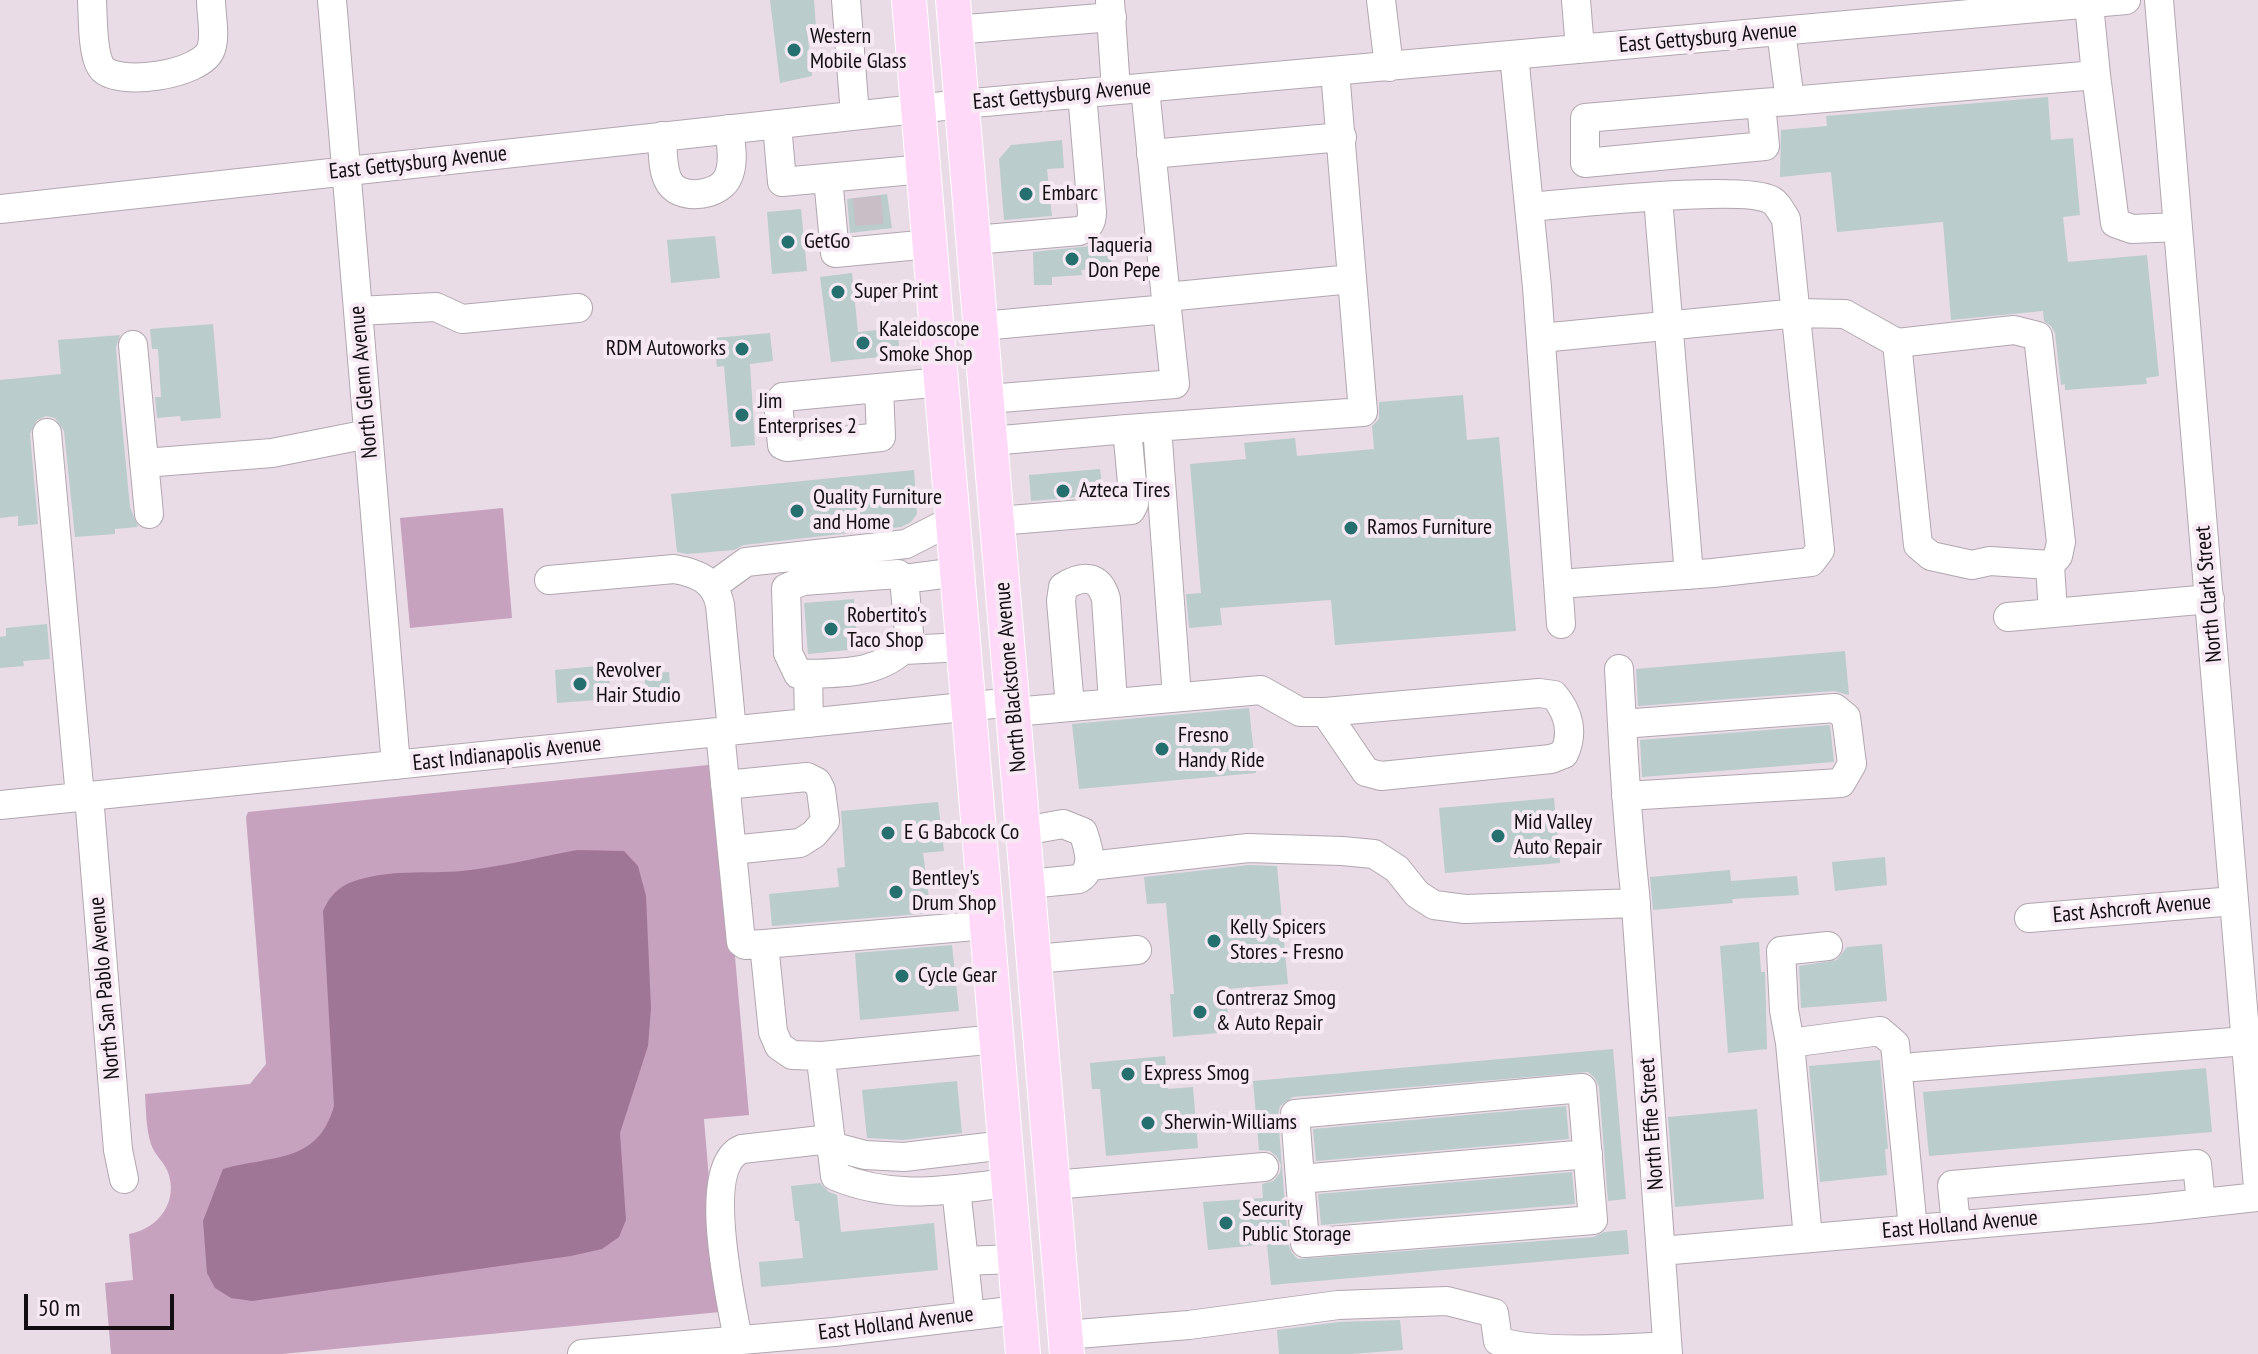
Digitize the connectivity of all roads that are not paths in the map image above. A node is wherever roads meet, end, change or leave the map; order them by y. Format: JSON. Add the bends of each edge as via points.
{"nodes":[{"id":1,"x":92,"y":0,"type":"edge"},
{"id":2,"x":211,"y":0,"type":"edge"},
{"id":3,"x":332,"y":0,"type":"edge"},
{"id":4,"x":846,"y":0,"type":"edge"},
{"id":5,"x":909,"y":0,"type":"edge"},
{"id":6,"x":1381,"y":0,"type":"edge"},
{"id":7,"x":1576,"y":0,"type":"edge"},
{"id":8,"x":2126,"y":0,"type":"edge"},
{"id":9,"x":2159,"y":0,"type":"edge"},
{"id":10,"x":2089,"y":4,"type":"junction"},
{"id":11,"x":1111,"y":8,"type":"edge"},
{"id":12,"x":954,"y":15,"type":"edge"},
{"id":13,"x":1781,"y":31,"type":"junction"},
{"id":14,"x":1580,"y":49,"type":"junction"},
{"id":15,"x":1514,"y":55,"type":"junction"},
{"id":16,"x":1389,"y":67,"type":"junction"},
{"id":17,"x":1335,"y":71,"type":"junction"},
{"id":18,"x":2096,"y":75,"type":"junction"},
{"id":19,"x":1145,"y":88,"type":"junction"},
{"id":20,"x":1116,"y":90,"type":"junction"},
{"id":21,"x":1082,"y":93,"type":"junction"},
{"id":22,"x":1790,"y":101,"type":"junction"},
{"id":23,"x":1761,"y":103,"type":"junction"},
{"id":24,"x":962,"y":104,"type":"junction"},
{"id":25,"x":918,"y":108,"type":"junction"},
{"id":26,"x":855,"y":115,"type":"junction"},
{"id":27,"x":777,"y":124,"type":"junction"},
{"id":28,"x":729,"y":129,"type":"junction"},
{"id":29,"x":662,"y":136,"type":"junction"},
{"id":30,"x":1342,"y":137,"type":"junction"},
{"id":31,"x":1151,"y":154,"type":"junction"},
{"id":32,"x":924,"y":169,"type":"junction"},
{"id":33,"x":346,"y":170,"type":"junction"},
{"id":34,"x":828,"y":178,"type":"junction"},
{"id":35,"x":1658,"y":198,"type":"junction"},
{"id":36,"x":1529,"y":207,"type":"junction"},
{"id":37,"x":0,"y":209,"type":"edge"},
{"id":38,"x":2178,"y":227,"type":"junction"},
{"id":39,"x":974,"y":240,"type":"junction"},
{"id":40,"x":930,"y":244,"type":"junction"},
{"id":41,"x":1352,"y":279,"type":"junction"},
{"id":42,"x":1166,"y":303,"type":"junction"},
{"id":43,"x":578,"y":308,"type":"dead end"},
{"id":44,"x":358,"y":311,"type":"junction"},
{"id":45,"x":1798,"y":313,"type":"junction"},
{"id":46,"x":982,"y":326,"type":"junction"},
{"id":47,"x":1668,"y":326,"type":"junction"},
{"id":48,"x":1541,"y":338,"type":"junction"},
{"id":49,"x":1897,"y":343,"type":"junction"},
{"id":50,"x":133,"y":345,"type":"dead end"},
{"id":51,"x":942,"y":382,"type":"junction"},
{"id":52,"x":1175,"y":384,"type":"junction"},
{"id":53,"x":879,"y":388,"type":"dead end"},
{"id":54,"x":988,"y":399,"type":"junction"},
{"id":55,"x":1168,"y":426,"type":"junction"},
{"id":56,"x":1127,"y":429,"type":"junction"},
{"id":57,"x":47,"y":433,"type":"dead end"},
{"id":58,"x":368,"y":434,"type":"junction"},
{"id":59,"x":991,"y":441,"type":"junction"},
{"id":60,"x":144,"y":463,"type":"junction"},
{"id":61,"x":149,"y":514,"type":"dead end"},
{"id":62,"x":953,"y":520,"type":"junction"},
{"id":63,"x":998,"y":521,"type":"junction"},
{"id":64,"x":2050,"y":565,"type":"junction"},
{"id":65,"x":958,"y":572,"type":"junction"},
{"id":66,"x":1689,"y":575,"type":"junction"},
{"id":67,"x":904,"y":579,"type":"junction"},
{"id":68,"x":549,"y":580,"type":"dead end"},
{"id":69,"x":1559,"y":584,"type":"junction"},
{"id":70,"x":713,"y":586,"type":"junction"},
{"id":71,"x":2210,"y":599,"type":"junction"},
{"id":72,"x":2053,"y":613,"type":"junction"},
{"id":73,"x":2008,"y":617,"type":"dead end"},
{"id":74,"x":1561,"y":624,"type":"dead end"},
{"id":75,"x":964,"y":647,"type":"junction"},
{"id":76,"x":904,"y":650,"type":"junction"},
{"id":77,"x":1619,"y":669,"type":"dead end"},
{"id":78,"x":808,"y":674,"type":"junction"},
{"id":79,"x":1177,"y":697,"type":"junction"},
{"id":80,"x":1113,"y":702,"type":"junction"},
{"id":81,"x":969,"y":707,"type":"junction"},
{"id":82,"x":1014,"y":707,"type":"junction"},
{"id":83,"x":1070,"y":707,"type":"junction"},
{"id":84,"x":1325,"y":712,"type":"junction"},
{"id":85,"x":809,"y":723,"type":"junction"},
{"id":86,"x":1622,"y":724,"type":"junction"},
{"id":87,"x":726,"y":732,"type":"junction"},
{"id":88,"x":396,"y":765,"type":"junction"},
{"id":89,"x":725,"y":785,"type":"junction"},
{"id":90,"x":85,"y":796,"type":"junction"},
{"id":91,"x":1626,"y":796,"type":"junction"},
{"id":92,"x":0,"y":805,"type":"edge"},
{"id":93,"x":1024,"y":831,"type":"junction"},
{"id":94,"x":732,"y":850,"type":"junction"},
{"id":95,"x":1090,"y":866,"type":"junction"},
{"id":96,"x":1029,"y":884,"type":"junction"},
{"id":97,"x":1636,"y":898,"type":"junction"},
{"id":98,"x":2234,"y":901,"type":"junction"},
{"id":99,"x":2029,"y":918,"type":"dead end"},
{"id":100,"x":987,"y":925,"type":"junction"},
{"id":101,"x":764,"y":944,"type":"junction"},
{"id":102,"x":1828,"y":946,"type":"dead end"},
{"id":103,"x":1137,"y":950,"type":"dead end"},
{"id":104,"x":1035,"y":959,"type":"junction"},
{"id":105,"x":997,"y":1039,"type":"junction"},
{"id":106,"x":2246,"y":1041,"type":"junction"},
{"id":107,"x":1790,"y":1043,"type":"junction"},
{"id":108,"x":822,"y":1056,"type":"junction"},
{"id":109,"x":1914,"y":1067,"type":"dead end"},
{"id":110,"x":830,"y":1142,"type":"junction"},
{"id":111,"x":1005,"y":1145,"type":"junction"},
{"id":112,"x":1588,"y":1154,"type":"junction"},
{"id":113,"x":1288,"y":1169,"type":"junction"},
{"id":114,"x":2144,"y":1169,"type":"junction"},
{"id":115,"x":2099,"y":1173,"type":"junction"},
{"id":116,"x":2048,"y":1177,"type":"junction"},
{"id":117,"x":124,"y":1179,"type":"dead end"},
{"id":118,"x":2005,"y":1181,"type":"junction"},
{"id":119,"x":1008,"y":1183,"type":"junction"},
{"id":120,"x":1053,"y":1185,"type":"junction"},
{"id":121,"x":2258,"y":1188,"type":"edge"},
{"id":122,"x":956,"y":1189,"type":"junction"},
{"id":123,"x":2258,"y":1197,"type":"edge"},
{"id":124,"x":2201,"y":1203,"type":"junction"},
{"id":125,"x":2148,"y":1209,"type":"junction"},
{"id":126,"x":2103,"y":1212,"type":"junction"},
{"id":127,"x":2052,"y":1217,"type":"junction"},
{"id":128,"x":2009,"y":1221,"type":"junction"},
{"id":129,"x":1956,"y":1225,"type":"junction"},
{"id":130,"x":1913,"y":1229,"type":"junction"},
{"id":131,"x":1808,"y":1238,"type":"junction"},
{"id":132,"x":1661,"y":1251,"type":"junction"},
{"id":133,"x":1014,"y":1259,"type":"junction"},
{"id":134,"x":964,"y":1261,"type":"junction"},
{"id":135,"x":1062,"y":1293,"type":"junction"},
{"id":136,"x":1019,"y":1310,"type":"junction"},
{"id":137,"x":970,"y":1316,"type":"junction"},
{"id":138,"x":738,"y":1340,"type":"junction"},
{"id":139,"x":835,"y":1343,"type":"edge"},
{"id":140,"x":1060,"y":1348,"type":"edge"},
{"id":141,"x":1668,"y":1350,"type":"edge"},
{"id":142,"x":591,"y":1354,"type":"edge"},
{"id":143,"x":1023,"y":1354,"type":"edge"}],
"edges":[{"from":1,"to":2,"type":"street","via":[[99,64],[107,74],[125,78],[187,70],[204,60],[211,50]]},
{"from":3,"to":33,"type":"street","name":"North Glenn Avenue"},
{"from":4,"to":26,"type":"street"},
{"from":5,"to":25,"type":"main road","name":"North Blackstone Avenue"},
{"from":6,"to":16,"type":"street"},
{"from":7,"to":14,"type":"street"},
{"from":8,"to":10,"type":"street","name":"East Gettysburg Avenue"},
{"from":9,"to":38,"type":"street","name":"North Clark Street"},
{"from":10,"to":13,"type":"street","name":"East Gettysburg Avenue"},
{"from":10,"to":18,"type":"street"},
{"from":11,"to":12,"type":"street"},
{"from":11,"to":20,"type":"street"},
{"from":12,"to":24,"type":"main road","name":"North Blackstone Avenue"},
{"from":13,"to":14,"type":"street","name":"East Gettysburg Avenue"},
{"from":13,"to":22,"type":"street"},
{"from":14,"to":15,"type":"street","name":"East Gettysburg Avenue"},
{"from":15,"to":16,"type":"street","name":"East Gettysburg Avenue"},
{"from":15,"to":36,"type":"street"},
{"from":16,"to":17,"type":"street","name":"East Gettysburg Avenue"},
{"from":17,"to":19,"type":"street","name":"East Gettysburg Avenue"},
{"from":17,"to":30,"type":"street"},
{"from":18,"to":22,"type":"street"},
{"from":18,"to":38,"type":"street","via":[[2115,223],[2132,229]]},
{"from":19,"to":20,"type":"street","name":"East Gettysburg Avenue"},
{"from":19,"to":31,"type":"street"},
{"from":20,"to":21,"type":"street","name":"East Gettysburg Avenue"},
{"from":21,"to":24,"type":"street","name":"East Gettysburg Avenue"},
{"from":21,"to":39,"type":"street","via":[[1092,212],[1087,228]]},
{"from":22,"to":23,"type":"street"},
{"from":23,"to":23,"type":"street","via":[[1585,118],[1585,163],[1765,146]]},
{"from":24,"to":25,"type":"street","name":"East Gettysburg Avenue"},
{"from":24,"to":39,"type":"main road","name":"North Blackstone Avenue"},
{"from":25,"to":26,"type":"street","name":"East Gettysburg Avenue"},
{"from":25,"to":32,"type":"main road","name":"North Blackstone Avenue"},
{"from":26,"to":27,"type":"street","name":"East Gettysburg Avenue"},
{"from":27,"to":28,"type":"street","name":"East Gettysburg Avenue"},
{"from":27,"to":34,"type":"street","via":[[782,182]]},
{"from":28,"to":29,"type":"street","name":"East Gettysburg Avenue"},
{"from":28,"to":29,"type":"street","via":[[729,176],[705,193],[673,189]]},
{"from":29,"to":33,"type":"street","name":"East Gettysburg Avenue"},
{"from":30,"to":31,"type":"street"},
{"from":30,"to":41,"type":"street"},
{"from":31,"to":42,"type":"street"},
{"from":32,"to":34,"type":"street","via":[[866,186]]},
{"from":32,"to":40,"type":"main road","name":"North Blackstone Avenue"},
{"from":33,"to":37,"type":"street","name":"East Gettysburg Avenue"},
{"from":33,"to":44,"type":"street","name":"North Glenn Avenue"},
{"from":34,"to":40,"type":"street","via":[[835,253],[870,240]]},
{"from":35,"to":36,"type":"street"},
{"from":35,"to":45,"type":"street","via":[[1757,195],[1774,200],[1786,219]]},
{"from":35,"to":47,"type":"street"},
{"from":36,"to":48,"type":"street"},
{"from":38,"to":71,"type":"street","name":"North Clark Street"},
{"from":39,"to":46,"type":"main road","name":"North Blackstone Avenue"},
{"from":40,"to":51,"type":"main road","name":"North Blackstone Avenue"},
{"from":41,"to":42,"type":"street"},
{"from":41,"to":55,"type":"street","via":[[1363,412]]},
{"from":42,"to":46,"type":"street"},
{"from":42,"to":52,"type":"street"},
{"from":43,"to":44,"type":"street","via":[[462,319],[436,307]]},
{"from":44,"to":58,"type":"street","name":"North Glenn Avenue"},
{"from":45,"to":47,"type":"street"},
{"from":45,"to":49,"type":"street","via":[[1845,314]]},
{"from":45,"to":66,"type":"street","via":[[1820,550],[1811,562]]},
{"from":46,"to":54,"type":"main road","name":"North Blackstone Avenue"},
{"from":47,"to":48,"type":"street"},
{"from":47,"to":66,"type":"street"},
{"from":48,"to":69,"type":"street"},
{"from":49,"to":64,"type":"street","via":[[1918,545],[1931,556],[1972,565]]},
{"from":49,"to":64,"type":"street","via":[[2014,330],[2038,336],[2061,542]]},
{"from":50,"to":60,"type":"street"},
{"from":51,"to":53,"type":"street"},
{"from":51,"to":62,"type":"main road","name":"North Blackstone Avenue"},
{"from":52,"to":54,"type":"street"},
{"from":52,"to":55,"type":"street"},
{"from":54,"to":59,"type":"main road","name":"North Blackstone Avenue"},
{"from":55,"to":56,"type":"street"},
{"from":55,"to":79,"type":"street"},
{"from":56,"to":59,"type":"street"},
{"from":56,"to":63,"type":"street","via":[[1131,510]]},
{"from":57,"to":90,"type":"street","name":"North San Pablo Avenue"},
{"from":58,"to":60,"type":"street","via":[[272,453]]},
{"from":58,"to":88,"type":"street","name":"North Glenn Avenue"},
{"from":59,"to":63,"type":"main road","name":"North Blackstone Avenue"},
{"from":60,"to":61,"type":"street"},
{"from":62,"to":65,"type":"main road","name":"North Blackstone Avenue"},
{"from":62,"to":70,"type":"street","via":[[906,544],[746,562]]},
{"from":63,"to":82,"type":"main road","name":"North Blackstone Avenue"},
{"from":64,"to":72,"type":"street"},
{"from":65,"to":67,"type":"street"},
{"from":65,"to":75,"type":"main road","name":"North Blackstone Avenue"},
{"from":66,"to":69,"type":"street"},
{"from":67,"to":76,"type":"street","via":[[910,643]]},
{"from":67,"to":78,"type":"street","via":[[898,574],[803,581],[786,588],[788,653],[798,674]]},
{"from":68,"to":70,"type":"street","via":[[674,569]]},
{"from":69,"to":74,"type":"street"},
{"from":70,"to":87,"type":"street","via":[[720,605]]},
{"from":71,"to":72,"type":"street"},
{"from":71,"to":98,"type":"street","name":"North Clark Street"},
{"from":72,"to":73,"type":"street"},
{"from":75,"to":76,"type":"street"},
{"from":75,"to":81,"type":"main road","name":"North Blackstone Avenue"},
{"from":76,"to":78,"type":"street","via":[[855,673]]},
{"from":77,"to":86,"type":"street","name":"North Effie Street"},
{"from":78,"to":85,"type":"street"},
{"from":79,"to":80,"type":"street","name":"East Indianapolis Avenue"},
{"from":79,"to":84,"type":"street","name":"East Indianapolis Avenue","via":[[1261,690],[1300,712]]},
{"from":80,"to":83,"type":"street","name":"East Indianapolis Avenue"},
{"from":80,"to":83,"type":"street","via":[[1106,599],[1091,579],[1074,580],[1063,587],[1061,601]]},
{"from":81,"to":82,"type":"street","name":"East Indianapolis Avenue"},
{"from":81,"to":85,"type":"street","name":"East Indianapolis Avenue"},
{"from":81,"to":100,"type":"main road","name":"North Blackstone Avenue"},
{"from":82,"to":83,"type":"street","name":"East Indianapolis Avenue"},
{"from":82,"to":93,"type":"main road","name":"North Blackstone Avenue"},
{"from":84,"to":84,"type":"street","name":"East Indianapolis Avenue","via":[[1539,693],[1554,695],[1565,707],[1569,743],[1564,754],[1551,759],[1381,776],[1366,772]]},
{"from":85,"to":87,"type":"street","name":"East Indianapolis Avenue"},
{"from":86,"to":91,"type":"street","name":"North Effie Street"},
{"from":86,"to":91,"type":"street","via":[[1835,708],[1846,717],[1852,764],[1841,783]]},
{"from":87,"to":88,"type":"street","name":"East Indianapolis Avenue"},
{"from":87,"to":89,"type":"street"},
{"from":88,"to":90,"type":"street","name":"East Indianapolis Avenue"},
{"from":89,"to":94,"type":"street"},
{"from":89,"to":94,"type":"street","via":[[807,777],[817,782],[824,805],[825,821],[800,843]]},
{"from":90,"to":92,"type":"street","name":"East Indianapolis Avenue"},
{"from":90,"to":117,"type":"street","name":"North San Pablo Avenue"},
{"from":91,"to":97,"type":"street","name":"North Effie Street"},
{"from":93,"to":95,"type":"street","via":[[1063,824],[1083,832]]},
{"from":93,"to":96,"type":"main road","name":"North Blackstone Avenue"},
{"from":94,"to":101,"type":"street","via":[[741,942]]},
{"from":95,"to":96,"type":"street","via":[[1079,879]]},
{"from":95,"to":97,"type":"street","via":[[1248,848],[1342,851],[1374,854],[1434,905],[1465,909]]},
{"from":96,"to":104,"type":"main road","name":"North Blackstone Avenue"},
{"from":97,"to":132,"type":"street","name":"North Effie Street"},
{"from":98,"to":99,"type":"street","name":"East Ashcroft Avenue"},
{"from":98,"to":106,"type":"street","name":"North Clark Street"},
{"from":100,"to":101,"type":"street"},
{"from":100,"to":105,"type":"main road","name":"North Blackstone Avenue"},
{"from":101,"to":108,"type":"street","via":[[779,1046],[792,1055]]},
{"from":102,"to":107,"type":"street","via":[[1781,951]]},
{"from":103,"to":104,"type":"street"},
{"from":104,"to":120,"type":"main road","name":"North Blackstone Avenue"},
{"from":105,"to":108,"type":"street"},
{"from":105,"to":111,"type":"main road","name":"North Blackstone Avenue"},
{"from":106,"to":109,"type":"street"},
{"from":106,"to":121,"type":"street","name":"North Clark Street"},
{"from":107,"to":130,"type":"street","via":[[1880,1031],[1895,1044]]},
{"from":107,"to":131,"type":"street"},
{"from":108,"to":110,"type":"street"},
{"from":110,"to":111,"type":"street","via":[[865,1155],[904,1157]]},
{"from":110,"to":122,"type":"street","via":[[835,1176],[842,1179],[882,1191]]},
{"from":110,"to":138,"type":"street","via":[[742,1149],[730,1157],[718,1224]]},
{"from":111,"to":119,"type":"main road","name":"North Blackstone Avenue"},
{"from":111,"to":135,"type":"main road","via":[[1023,1155],[1030,1170],[1043,1287]]},
{"from":112,"to":113,"type":"street"},
{"from":112,"to":113,"type":"street","via":[[1582,1088],[1295,1114]]},
{"from":112,"to":113,"type":"street","via":[[1593,1220],[1305,1243]]},
{"from":113,"to":120,"type":"street"},
{"from":114,"to":115,"type":"street"},
{"from":114,"to":124,"type":"street","via":[[2197,1164]]},
{"from":114,"to":125,"type":"street"},
{"from":115,"to":116,"type":"street"},
{"from":115,"to":126,"type":"street"},
{"from":116,"to":118,"type":"street"},
{"from":116,"to":127,"type":"street"},
{"from":118,"to":128,"type":"street"},
{"from":118,"to":129,"type":"street","via":[[1952,1185]]},
{"from":119,"to":122,"type":"street"},
{"from":119,"to":133,"type":"main road","name":"North Blackstone Avenue"},
{"from":120,"to":135,"type":"main road","name":"North Blackstone Avenue"},
{"from":122,"to":134,"type":"street"},
{"from":123,"to":124,"type":"street","name":"East Holland Avenue"},
{"from":124,"to":125,"type":"street","name":"East Holland Avenue"},
{"from":125,"to":126,"type":"street","name":"East Holland Avenue"},
{"from":126,"to":127,"type":"street","name":"East Holland Avenue"},
{"from":127,"to":128,"type":"street","name":"East Holland Avenue"},
{"from":128,"to":129,"type":"street","name":"East Holland Avenue"},
{"from":129,"to":130,"type":"street","name":"East Holland Avenue"},
{"from":130,"to":131,"type":"street","name":"East Holland Avenue"},
{"from":131,"to":132,"type":"street","name":"East Holland Avenue"},
{"from":132,"to":141,"type":"street","name":"North Effie Street"},
{"from":133,"to":134,"type":"street"},
{"from":133,"to":136,"type":"main road","name":"North Blackstone Avenue"},
{"from":134,"to":137,"type":"street"},
{"from":135,"to":140,"type":"main road","name":"North Blackstone Avenue"},
{"from":136,"to":137,"type":"street","name":"East Holland Avenue"},
{"from":136,"to":140,"type":"main road","via":[[1038,1320]]},
{"from":136,"to":143,"type":"main road","name":"North Blackstone Avenue"},
{"from":137,"to":139,"type":"street","name":"East Holland Avenue"},
{"from":138,"to":139,"type":"street","name":"East Holland Avenue"},
{"from":138,"to":142,"type":"street","name":"East Holland Avenue"},
{"from":140,"to":141,"type":"street","via":[[1338,1305],[1447,1301],[1494,1313],[1498,1341],[1513,1348]]}]}
